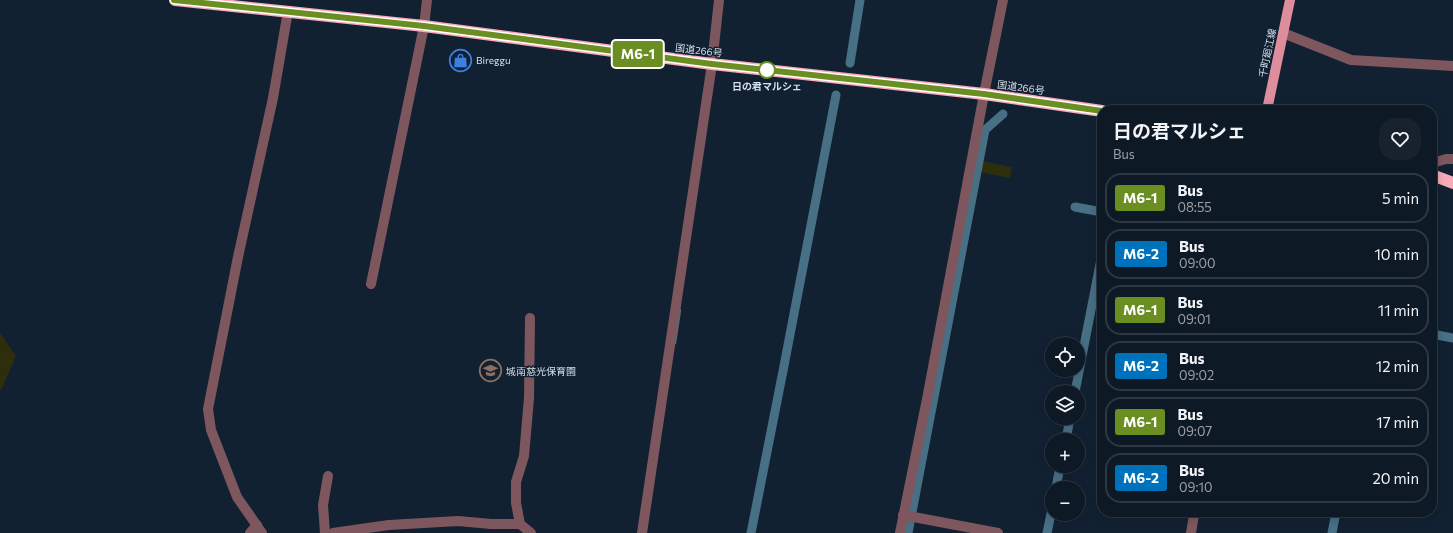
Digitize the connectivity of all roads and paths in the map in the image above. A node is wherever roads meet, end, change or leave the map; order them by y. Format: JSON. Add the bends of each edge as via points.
{"nodes":[{"id":1,"x":174,"y":0,"type":"edge"},
{"id":2,"x":427,"y":0,"type":"edge"},
{"id":3,"x":719,"y":0,"type":"edge"},
{"id":4,"x":1003,"y":0,"type":"edge"},
{"id":5,"x":1290,"y":0,"type":"edge"},
{"id":6,"x":288,"y":11,"type":"junction"},
{"id":7,"x":424,"y":26,"type":"junction"},
{"id":8,"x":1283,"y":33,"type":"junction"},
{"id":9,"x":712,"y":64,"type":"junction"},
{"id":10,"x":1453,"y":66,"type":"edge"},
{"id":11,"x":984,"y":94,"type":"junction"},
{"id":12,"x":1268,"y":105,"type":"edge"},
{"id":13,"x":1097,"y":110,"type":"edge"},
{"id":14,"x":1453,"y":159,"type":"edge"},
{"id":15,"x":1437,"y":161,"type":"edge"},
{"id":16,"x":1437,"y":177,"type":"edge"},
{"id":17,"x":1453,"y":183,"type":"edge"},
{"id":18,"x":371,"y":284,"type":"dead end"},
{"id":19,"x":530,"y":318,"type":"dead end"},
{"id":20,"x":328,"y":476,"type":"dead end"},
{"id":21,"x":903,"y":515,"type":"junction"},
{"id":22,"x":1194,"y":517,"type":"edge"},
{"id":23,"x":520,"y":524,"type":"junction"},
{"id":24,"x":256,"y":530,"type":"edge"},
{"id":25,"x":325,"y":533,"type":"edge"},
{"id":26,"x":333,"y":533,"type":"edge"},
{"id":27,"x":531,"y":533,"type":"edge"},
{"id":28,"x":642,"y":533,"type":"edge"},
{"id":29,"x":900,"y":533,"type":"edge"},
{"id":30,"x":998,"y":533,"type":"edge"},
{"id":31,"x":1191,"y":533,"type":"edge"}],
"edges":[{"from":1,"to":6,"type":"highway","name":"国道266号"},
{"from":2,"to":7,"type":"street"},
{"from":3,"to":9,"type":"street"},
{"from":4,"to":11,"type":"street"},
{"from":5,"to":8,"type":"main road","name":"千町廻江線"},
{"from":6,"to":7,"type":"highway","name":"国道266号"},
{"from":6,"to":24,"type":"street","via":[[273,98],[208,409],[211,430],[237,497]]},
{"from":7,"to":9,"type":"highway","name":"国道266号"},
{"from":7,"to":18,"type":"street"},
{"from":8,"to":10,"type":"street","via":[[1351,60]]},
{"from":8,"to":12,"type":"main road","name":"千町廻江線"},
{"from":9,"to":11,"type":"highway","name":"国道266号"},
{"from":9,"to":28,"type":"street"},
{"from":11,"to":13,"type":"highway","name":"国道266号"},
{"from":11,"to":21,"type":"street"},
{"from":14,"to":15,"type":"street"},
{"from":16,"to":17,"type":"highway"},
{"from":19,"to":23,"type":"street","via":[[529,398],[524,456],[516,482]]},
{"from":20,"to":25,"type":"street","via":[[323,505]]},
{"from":21,"to":29,"type":"street"},
{"from":21,"to":30,"type":"street"},
{"from":22,"to":31,"type":"street"},
{"from":23,"to":26,"type":"street","via":[[458,520]]},
{"from":23,"to":27,"type":"street"}]}
